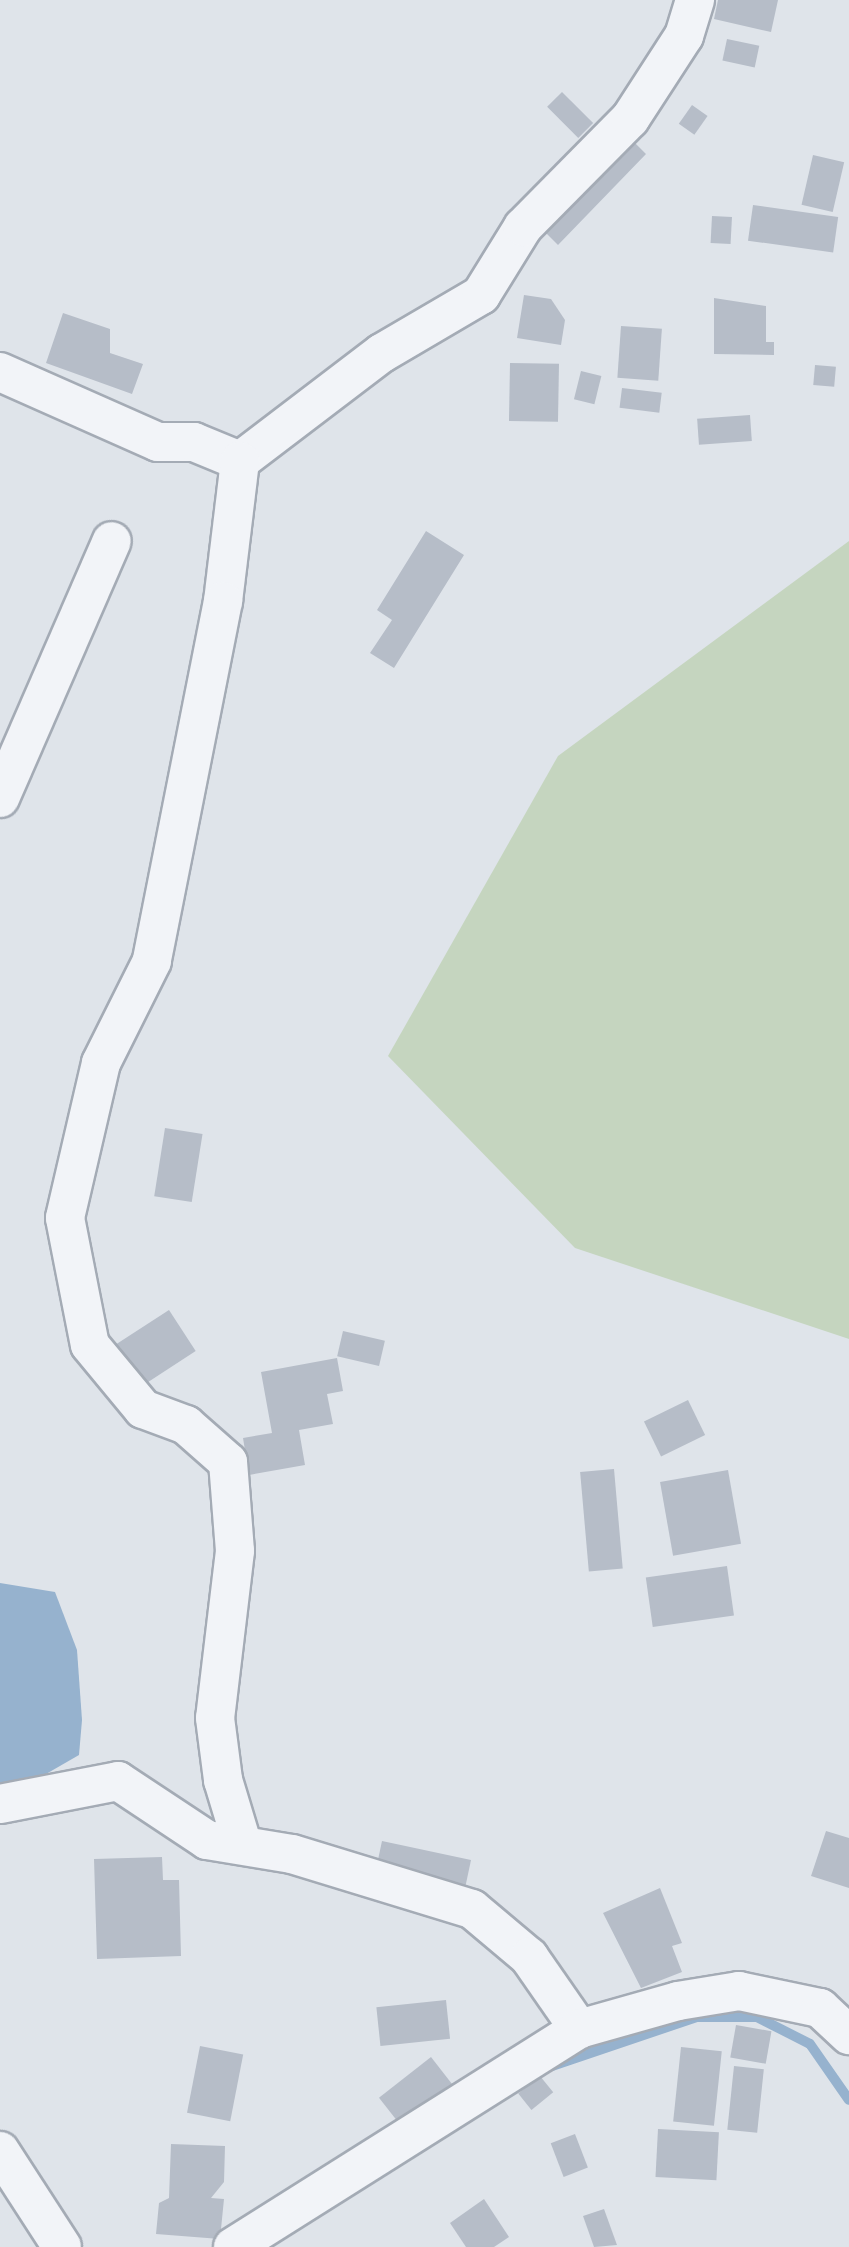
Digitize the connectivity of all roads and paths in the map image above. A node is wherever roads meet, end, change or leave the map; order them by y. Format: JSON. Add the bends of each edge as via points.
{"nodes":[{"id":1,"x":695,"y":0,"type":"edge"},
{"id":2,"x":0,"y":372,"type":"edge"},
{"id":3,"x":240,"y":460,"type":"junction"},
{"id":4,"x":112,"y":542,"type":"dead end"},
{"id":5,"x":0,"y":798,"type":"edge"},
{"id":6,"x":0,"y":1804,"type":"edge"},
{"id":7,"x":242,"y":1843,"type":"junction"},
{"id":8,"x":579,"y":2029,"type":"junction"},
{"id":9,"x":849,"y":2035,"type":"edge"},
{"id":10,"x":0,"y":2151,"type":"edge"},
{"id":11,"x":62,"y":2247,"type":"edge"},
{"id":12,"x":233,"y":2247,"type":"edge"}],
"edges":[{"from":1,"to":3,"type":"street","via":[[684,36],[630,118],[523,227],[481,295],[382,353]]},
{"from":2,"to":3,"type":"street","via":[[158,442],[194,442]]},
{"from":3,"to":7,"type":"street","via":[[222,601],[152,961],[101,1063],[65,1218],[90,1344],[143,1409],[186,1425],[228,1462],[235,1550],[215,1718],[223,1780]]},
{"from":4,"to":5,"type":"street"},
{"from":6,"to":7,"type":"street","via":[[118,1781],[208,1840]]},
{"from":7,"to":8,"type":"street","via":[[472,1910],[529,1957]]},
{"from":8,"to":9,"type":"street","via":[[678,2000],[739,1992],[820,2008]]},
{"from":8,"to":12,"type":"street"},
{"from":10,"to":11,"type":"street"}]}
